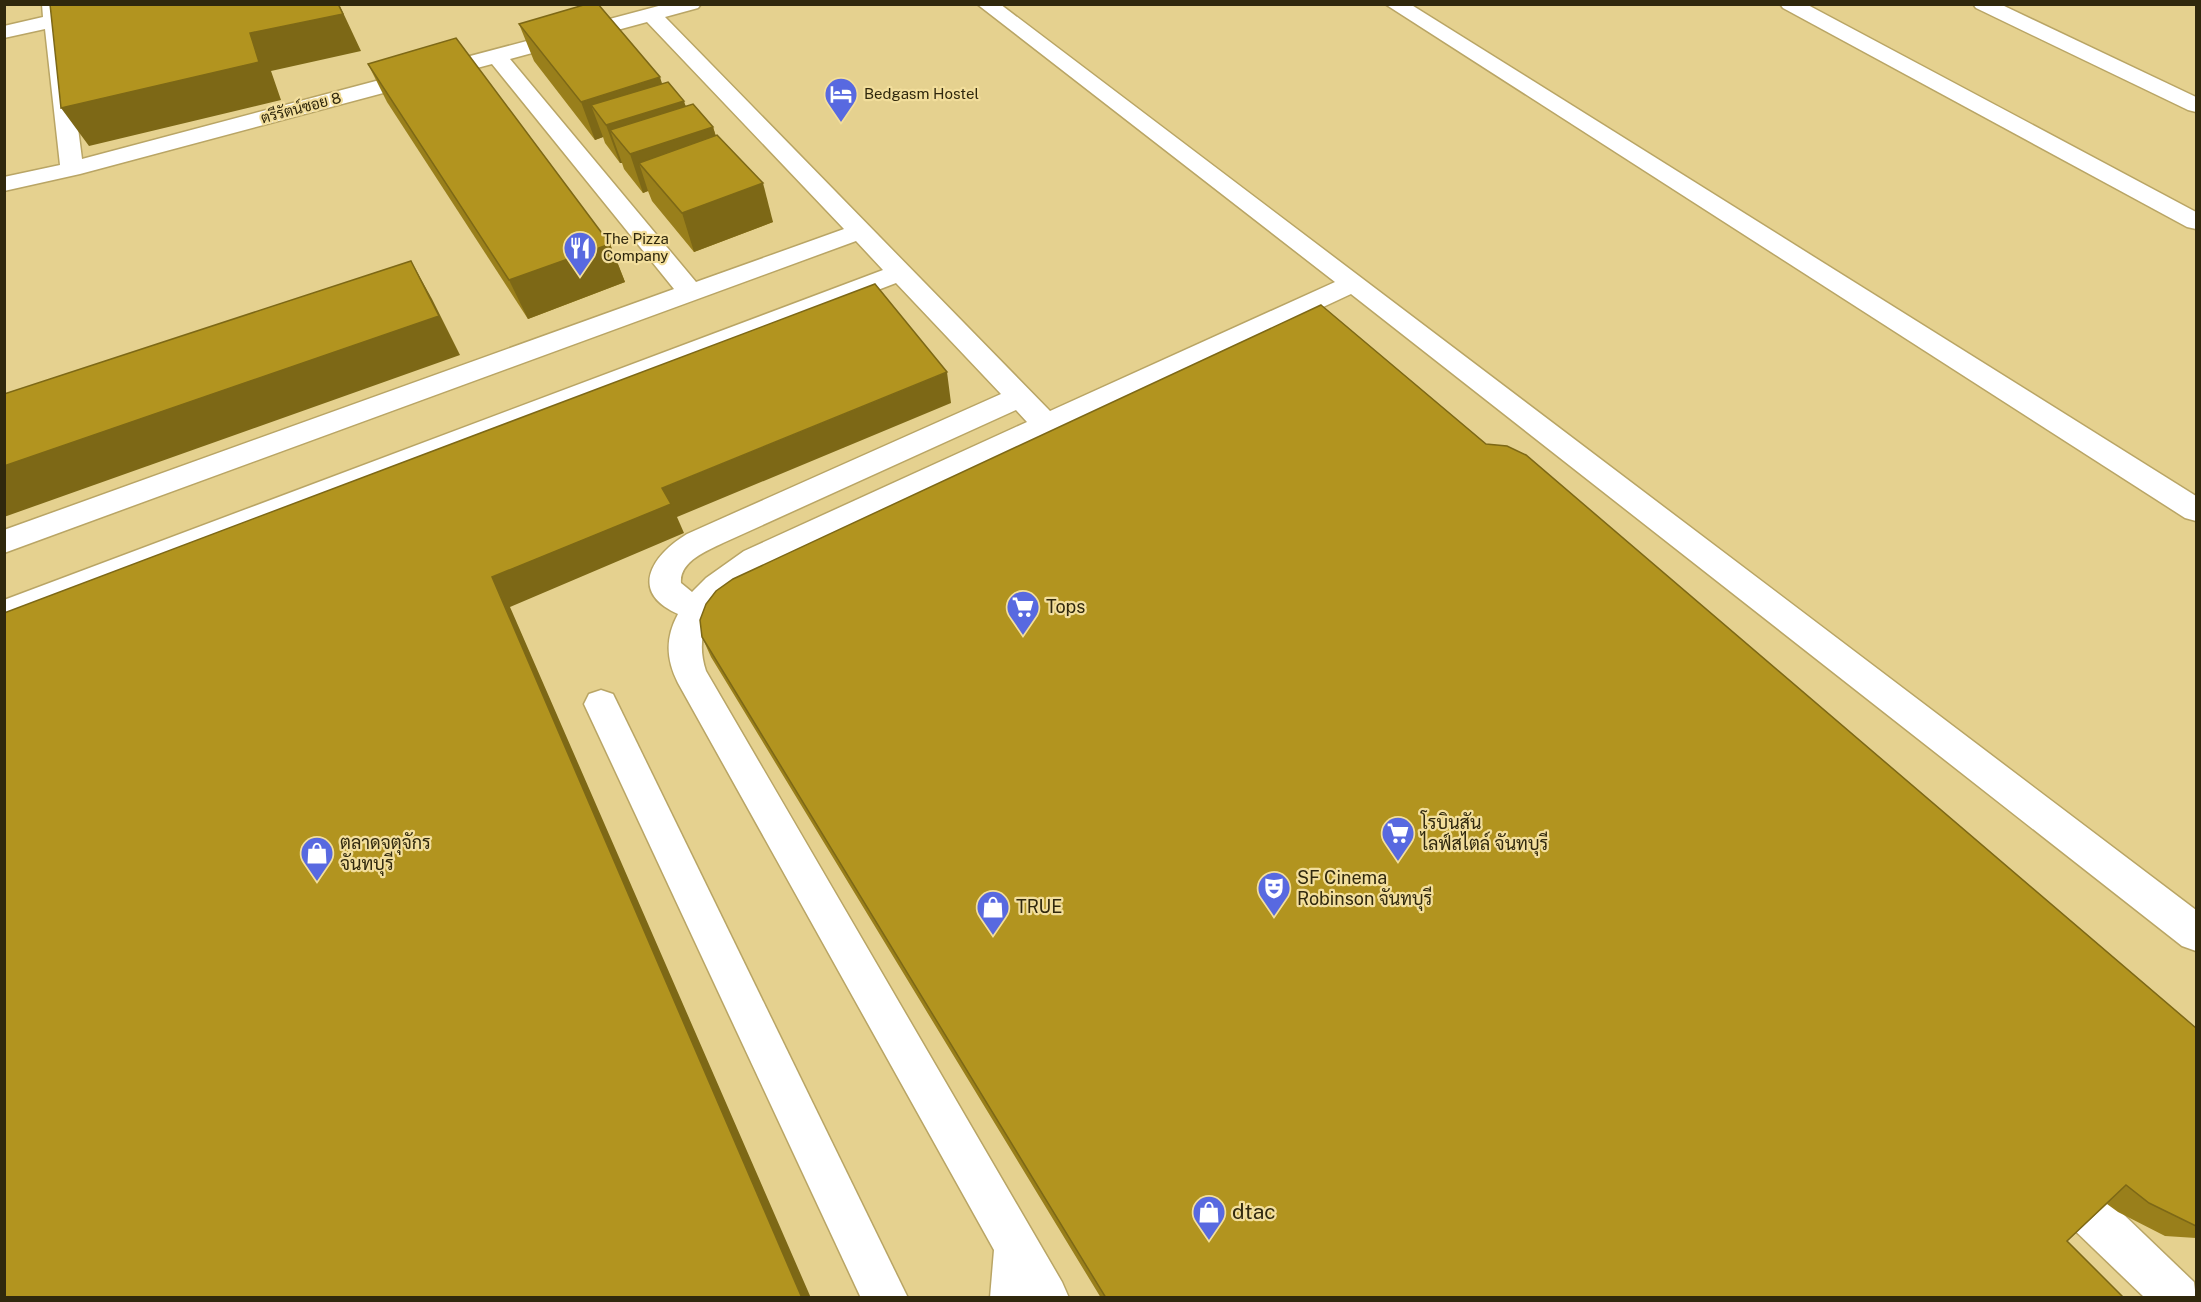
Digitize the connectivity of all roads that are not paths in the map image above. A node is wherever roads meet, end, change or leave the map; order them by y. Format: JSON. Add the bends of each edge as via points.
{"nodes":[{"id":1,"x":690,"y":4,"type":"edge"},
{"id":2,"x":987,"y":4,"type":"edge"},
{"id":3,"x":1395,"y":4,"type":"edge"},
{"id":4,"x":1790,"y":4,"type":"edge"},
{"id":5,"x":1983,"y":4,"type":"edge"},
{"id":6,"x":53,"y":13,"type":"edge"},
{"id":7,"x":652,"y":15,"type":"junction"},
{"id":8,"x":4,"y":33,"type":"edge"},
{"id":9,"x":496,"y":56,"type":"junction"},
{"id":10,"x":2192,"y":98,"type":"edge"},
{"id":11,"x":72,"y":169,"type":"junction"},
{"id":12,"x":4,"y":184,"type":"edge"},
{"id":13,"x":2196,"y":222,"type":"edge"},
{"id":14,"x":860,"y":231,"type":"junction"},
{"id":15,"x":899,"y":273,"type":"junction"},
{"id":16,"x":1353,"y":283,"type":"junction"},
{"id":17,"x":691,"y":293,"type":"junction"},
{"id":18,"x":1019,"y":397,"type":"junction"},
{"id":19,"x":1045,"y":423,"type":"junction"},
{"id":20,"x":2196,"y":510,"type":"edge"},
{"id":21,"x":4,"y":542,"type":"edge"},
{"id":22,"x":697,"y":608,"type":"junction"},
{"id":23,"x":4,"y":613,"type":"edge"},
{"id":24,"x":601,"y":704,"type":"dead end"},
{"id":25,"x":2196,"y":933,"type":"edge"},
{"id":26,"x":2083,"y":1206,"type":"edge"},
{"id":27,"x":1017,"y":1247,"type":"junction"},
{"id":28,"x":885,"y":1298,"type":"edge"},
{"id":29,"x":1012,"y":1298,"type":"edge"},
{"id":30,"x":1046,"y":1298,"type":"edge"},
{"id":31,"x":2178,"y":1298,"type":"edge"}],
"edges":[{"from":1,"to":7,"type":"street","name":"ตรีรัตน์ซอย 8"},
{"from":2,"to":16,"type":"street"},
{"from":3,"to":20,"type":"street"},
{"from":4,"to":13,"type":"street"},
{"from":5,"to":10,"type":"street"},
{"from":6,"to":8,"type":"street"},
{"from":6,"to":11,"type":"street"},
{"from":7,"to":9,"type":"street","name":"ตรีรัตน์ซอย 8"},
{"from":7,"to":14,"type":"street"},
{"from":9,"to":11,"type":"street","name":"ตรีรัตน์ซอย 8"},
{"from":9,"to":17,"type":"street"},
{"from":11,"to":12,"type":"street","name":"ตรีรัตน์ซอย 8"},
{"from":14,"to":15,"type":"street"},
{"from":14,"to":17,"type":"street"},
{"from":15,"to":18,"type":"street"},
{"from":15,"to":23,"type":"street"},
{"from":16,"to":19,"type":"street"},
{"from":16,"to":25,"type":"street"},
{"from":17,"to":21,"type":"street"},
{"from":18,"to":19,"type":"street"},
{"from":18,"to":22,"type":"street","via":[[725,529],[677,557],[669,567],[665,586],[680,603]]},
{"from":19,"to":22,"type":"street","via":[[755,559],[719,583]]},
{"from":22,"to":27,"type":"street","via":[[688,627],[684,655],[690,673]]},
{"from":24,"to":28,"type":"street"},
{"from":26,"to":31,"type":"street"},
{"from":27,"to":29,"type":"street"},
{"from":27,"to":30,"type":"street"}]}
